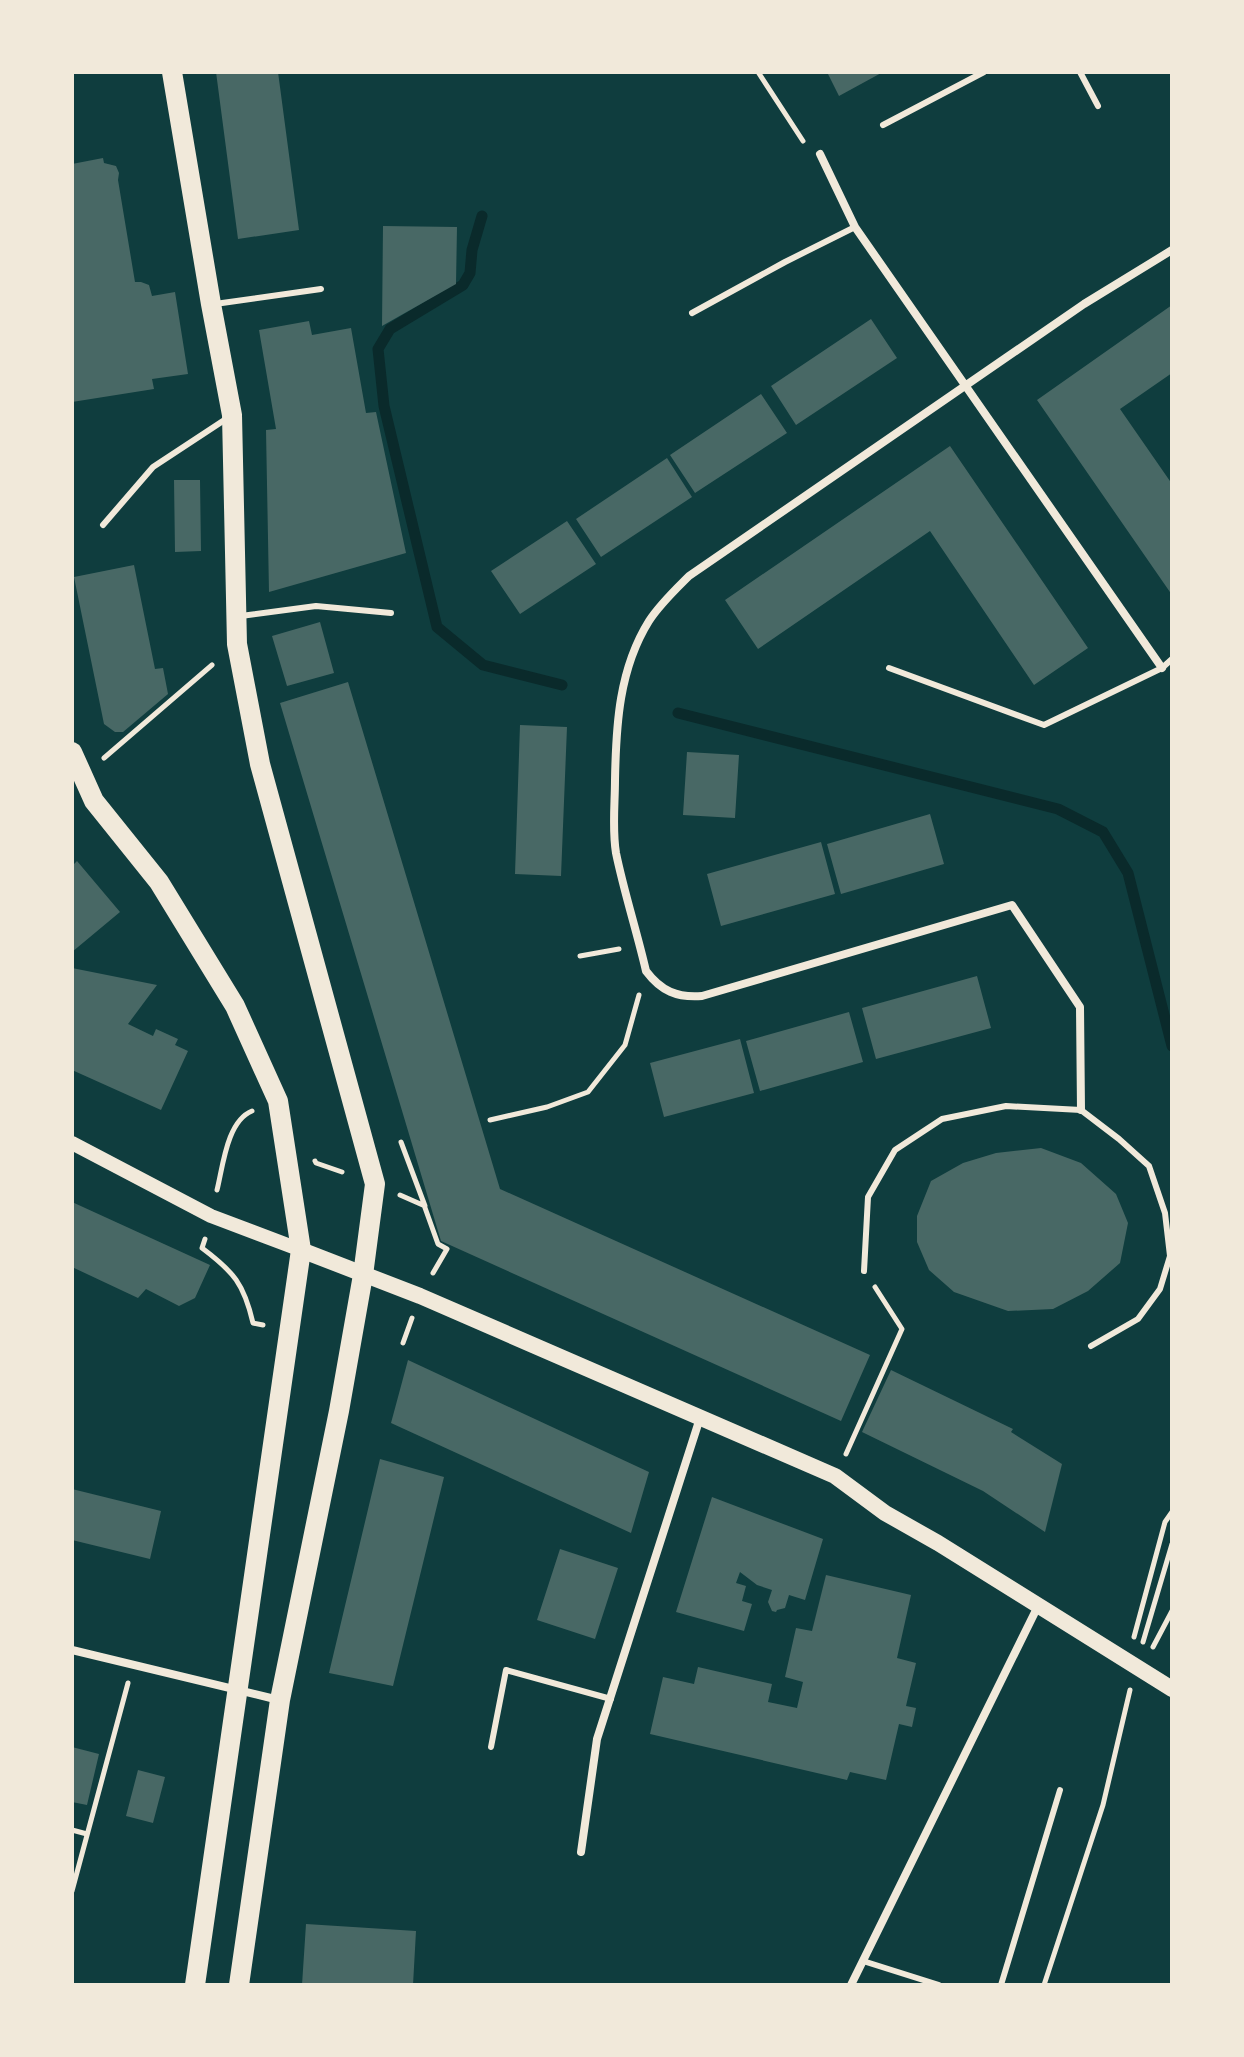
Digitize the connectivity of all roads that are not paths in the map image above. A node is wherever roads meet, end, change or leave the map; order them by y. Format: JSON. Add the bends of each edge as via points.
{"nodes":[{"id":1,"x":172,"y":72,"type":"edge"},
{"id":2,"x":984,"y":72,"type":"edge"},
{"id":3,"x":1080,"y":72,"type":"edge"},
{"id":4,"x":1098,"y":106,"type":"dead end"},
{"id":5,"x":883,"y":125,"type":"dead end"},
{"id":6,"x":820,"y":154,"type":"road end"},
{"id":7,"x":855,"y":227,"type":"junction"},
{"id":8,"x":1172,"y":250,"type":"edge"},
{"id":9,"x":321,"y":289,"type":"dead end"},
{"id":10,"x":211,"y":304,"type":"junction"},
{"id":11,"x":692,"y":313,"type":"dead end"},
{"id":12,"x":965,"y":386,"type":"junction"},
{"id":13,"x":232,"y":415,"type":"junction"},
{"id":14,"x":103,"y":525,"type":"dead end"},
{"id":15,"x":391,"y":613,"type":"dead end"},
{"id":16,"x":238,"y":617,"type":"junction"},
{"id":17,"x":1172,"y":659,"type":"edge"},
{"id":18,"x":889,"y":668,"type":"dead end"},
{"id":19,"x":1162,"y":668,"type":"junction"},
{"id":20,"x":72,"y":752,"type":"edge"},
{"id":21,"x":1081,"y":1110,"type":"junction"},
{"id":22,"x":72,"y":1143,"type":"edge"},
{"id":23,"x":301,"y":1250,"type":"junction"},
{"id":24,"x":864,"y":1271,"type":"road end"},
{"id":25,"x":363,"y":1275,"type":"junction"},
{"id":26,"x":1091,"y":1346,"type":"dead end"},
{"id":27,"x":700,"y":1418,"type":"junction"},
{"id":28,"x":1038,"y":1606,"type":"junction"},
{"id":29,"x":72,"y":1650,"type":"edge"},
{"id":30,"x":1172,"y":1689,"type":"edge"},
{"id":31,"x":237,"y":1691,"type":"junction"},
{"id":32,"x":611,"y":1699,"type":"junction"},
{"id":33,"x":280,"y":1700,"type":"junction"},
{"id":34,"x":491,"y":1747,"type":"dead end"},
{"id":35,"x":1060,"y":1790,"type":"dead end"},
{"id":36,"x":581,"y":1852,"type":"dead end"},
{"id":37,"x":863,"y":1961,"type":"junction"},
{"id":38,"x":195,"y":1985,"type":"edge"},
{"id":39,"x":239,"y":1985,"type":"edge"},
{"id":40,"x":851,"y":1985,"type":"edge"},
{"id":41,"x":939,"y":1985,"type":"edge"},
{"id":42,"x":1001,"y":1985,"type":"edge"}],
"edges":[{"from":1,"to":10,"type":"main road"},
{"from":2,"to":5,"type":"lane"},
{"from":3,"to":4,"type":"lane"},
{"from":6,"to":7,"type":"street"},
{"from":7,"to":11,"type":"lane"},
{"from":7,"to":12,"type":"street"},
{"from":8,"to":12,"type":"street"},
{"from":9,"to":10,"type":"lane"},
{"from":10,"to":13,"type":"main road"},
{"from":12,"to":19,"type":"street"},
{"from":12,"to":21,"type":"street","via":[[689,576],[650,619],[628,666],[620,701],[616,850],[646,971],[666,990],[690,997],[1012,905],[1080,1007]]},
{"from":13,"to":14,"type":"lane","via":[[153,467]]},
{"from":13,"to":16,"type":"main road"},
{"from":15,"to":16,"type":"lane","via":[[316,606]]},
{"from":16,"to":25,"type":"main road","via":[[237,644],[260,764],[375,1184]]},
{"from":17,"to":19,"type":"lane"},
{"from":18,"to":19,"type":"lane","via":[[1044,725]]},
{"from":20,"to":23,"type":"main road","via":[[94,801],[159,882],[241,1019],[278,1101]]},
{"from":21,"to":24,"type":"lane","via":[[1006,1106],[942,1119],[895,1150],[868,1197]]},
{"from":21,"to":26,"type":"lane","via":[[1149,1166],[1165,1213],[1170,1256],[1160,1289],[1138,1319]]},
{"from":22,"to":23,"type":"street","via":[[211,1216]]},
{"from":23,"to":25,"type":"main road"},
{"from":23,"to":31,"type":"main road"},
{"from":25,"to":27,"type":"main road"},
{"from":25,"to":33,"type":"main road"},
{"from":27,"to":28,"type":"main road","via":[[835,1476],[885,1513]]},
{"from":27,"to":32,"type":"street"},
{"from":28,"to":30,"type":"main road"},
{"from":28,"to":37,"type":"street"},
{"from":29,"to":31,"type":"street"},
{"from":31,"to":33,"type":"street"},
{"from":31,"to":38,"type":"main road"},
{"from":32,"to":34,"type":"lane","via":[[506,1670]]},
{"from":32,"to":36,"type":"street","via":[[597,1739]]},
{"from":33,"to":39,"type":"main road"},
{"from":35,"to":42,"type":"lane"},
{"from":37,"to":40,"type":"street"},
{"from":37,"to":41,"type":"lane"}]}
